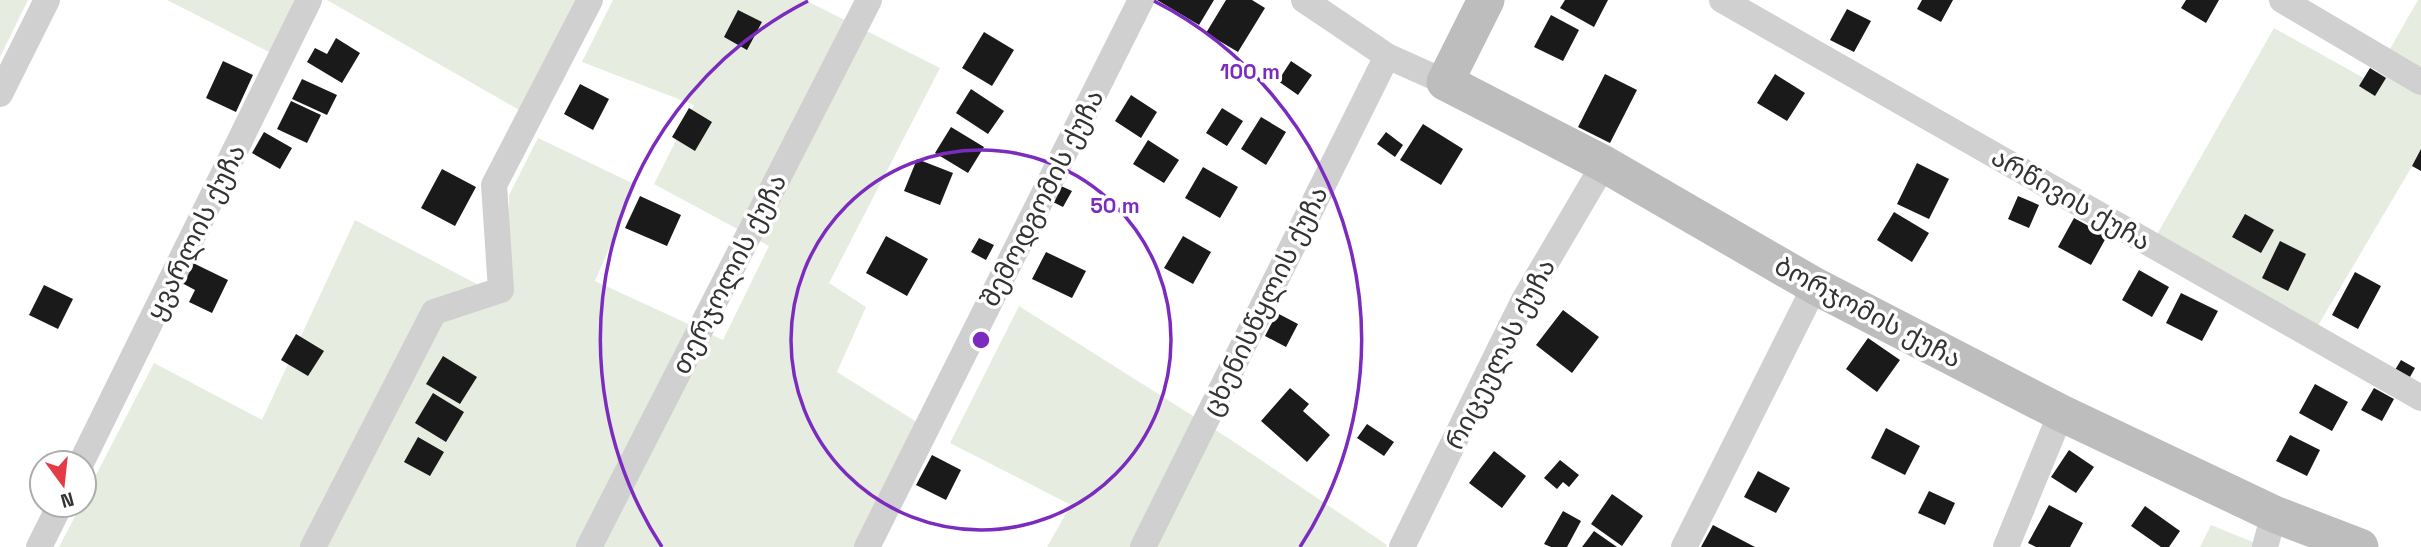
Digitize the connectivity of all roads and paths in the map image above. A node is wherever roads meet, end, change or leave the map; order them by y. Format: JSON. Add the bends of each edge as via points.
{"nodes":[{"id":1,"x":47,"y":0,"type":"edge"},
{"id":2,"x":309,"y":0,"type":"edge"},
{"id":3,"x":590,"y":0,"type":"edge"},
{"id":4,"x":869,"y":0,"type":"edge"},
{"id":5,"x":1141,"y":0,"type":"edge"},
{"id":6,"x":1304,"y":0,"type":"edge"},
{"id":7,"x":1486,"y":0,"type":"edge"},
{"id":8,"x":1722,"y":0,"type":"edge"},
{"id":9,"x":2282,"y":0,"type":"edge"},
{"id":10,"x":1387,"y":56,"type":"junction"},
{"id":11,"x":1445,"y":82,"type":"junction"},
{"id":12,"x":2421,"y":82,"type":"edge"},
{"id":13,"x":0,"y":94,"type":"edge"},
{"id":14,"x":1604,"y":164,"type":"junction"},
{"id":15,"x":1815,"y":286,"type":"junction"},
{"id":16,"x":2421,"y":398,"type":"edge"},
{"id":17,"x":2061,"y":413,"type":"junction"},
{"id":18,"x":88,"y":449,"type":"edge"},
{"id":19,"x":53,"y":519,"type":"edge"},
{"id":20,"x":2270,"y":531,"type":"edge"},
{"id":21,"x":38,"y":547,"type":"edge"},
{"id":22,"x":313,"y":547,"type":"edge"},
{"id":23,"x":589,"y":547,"type":"edge"},
{"id":24,"x":867,"y":547,"type":"edge"},
{"id":25,"x":1143,"y":547,"type":"edge"},
{"id":26,"x":1402,"y":547,"type":"edge"},
{"id":27,"x":1684,"y":547,"type":"edge"},
{"id":28,"x":2006,"y":547,"type":"edge"},
{"id":29,"x":2360,"y":547,"type":"edge"}],
"edges":[{"from":1,"to":13,"type":"street"},
{"from":2,"to":18,"type":"street","name":"ყვარლის ქუჩა"},
{"from":3,"to":22,"type":"street","via":[[494,185],[501,290],[434,313]]},
{"from":4,"to":23,"type":"street","name":"თერჯოლის ქუჩა"},
{"from":5,"to":24,"type":"street","name":"შემოდგომის ქუჩა"},
{"from":6,"to":10,"type":"street","name":"ბორჯომის ქუჩა"},
{"from":7,"to":11,"type":"street"},
{"from":8,"to":16,"type":"street","name":"არწივის ქუჩა"},
{"from":9,"to":12,"type":"street"},
{"from":10,"to":11,"type":"street","name":"ბორჯომის ქუჩა"},
{"from":10,"to":25,"type":"street","name":"ცხენისწყლის ქუჩა"},
{"from":11,"to":14,"type":"street","name":"ბორჯომის ქუჩა"},
{"from":14,"to":15,"type":"street","name":"ბორჯომის ქუჩა"},
{"from":14,"to":26,"type":"street","name":"რიცეულას ქუჩა","via":[[1524,300]]},
{"from":15,"to":17,"type":"street","name":"ბორჯომის ქუჩა"},
{"from":15,"to":27,"type":"street"},
{"from":17,"to":20,"type":"street","name":"ბორჯომის ქუჩა"},
{"from":17,"to":28,"type":"street"},
{"from":19,"to":21,"type":"street"},
{"from":20,"to":29,"type":"street","name":"ბორჯომის ქუჩა"}]}
